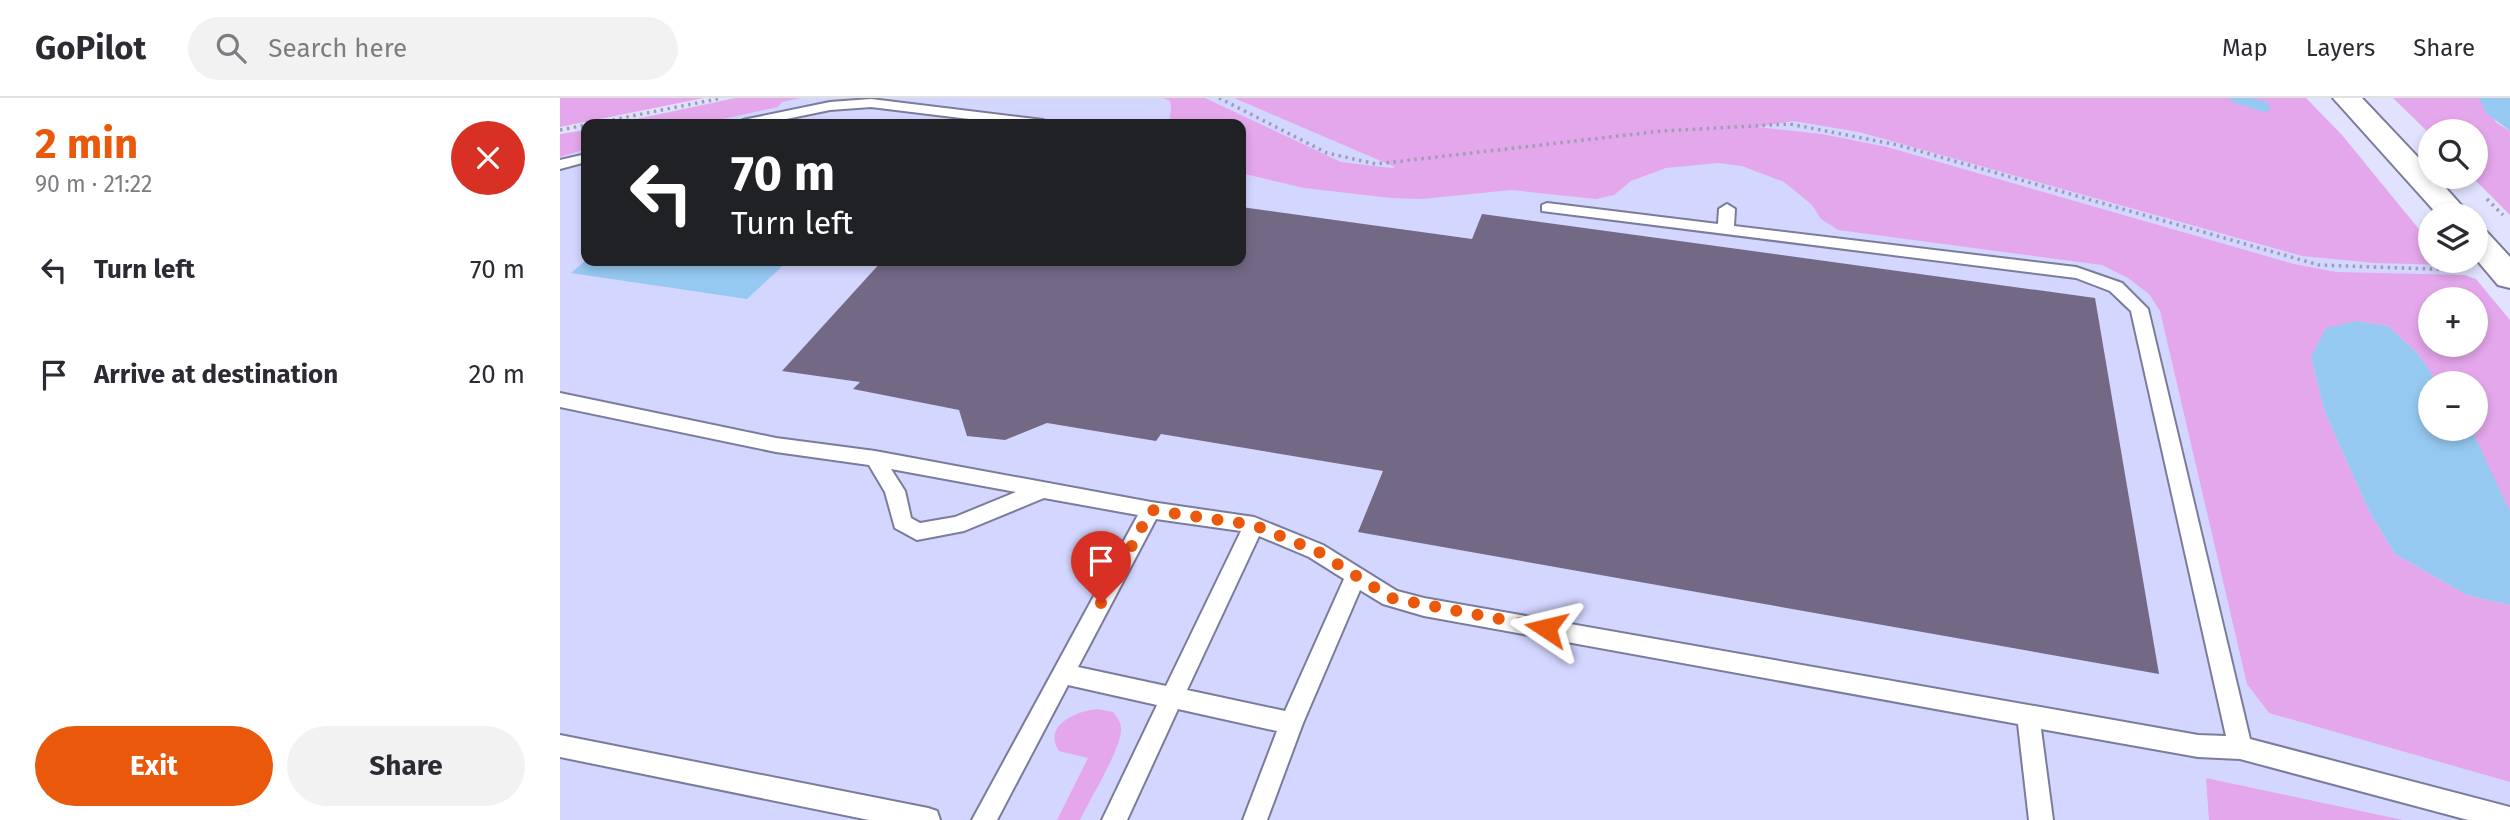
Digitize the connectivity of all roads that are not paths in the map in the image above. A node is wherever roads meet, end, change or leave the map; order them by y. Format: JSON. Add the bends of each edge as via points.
{"nodes":[{"id":1,"x":2347,"y":98,"type":"edge"},
{"id":2,"x":769,"y":119,"type":"edge"},
{"id":3,"x":1002,"y":119,"type":"edge"},
{"id":4,"x":581,"y":159,"type":"edge"},
{"id":5,"x":560,"y":165,"type":"edge"},
{"id":6,"x":2444,"y":203,"type":"edge"},
{"id":7,"x":1546,"y":208,"type":"dead end"},
{"id":8,"x":1727,"y":209,"type":"dead end"},
{"id":9,"x":1726,"y":230,"type":"junction"},
{"id":10,"x":2488,"y":253,"type":"edge"},
{"id":11,"x":2507,"y":274,"type":"edge"},
{"id":12,"x":560,"y":400,"type":"edge"},
{"id":13,"x":875,"y":458,"type":"junction"},
{"id":14,"x":1045,"y":489,"type":"junction"},
{"id":15,"x":1151,"y":510,"type":"junction"},
{"id":16,"x":1254,"y":525,"type":"junction"},
{"id":17,"x":1355,"y":577,"type":"junction"},
{"id":18,"x":1063,"y":674,"type":"junction"},
{"id":19,"x":1172,"y":698,"type":"junction"},
{"id":20,"x":2028,"y":715,"type":"junction"},
{"id":21,"x":1291,"y":723,"type":"junction"},
{"id":22,"x":560,"y":746,"type":"edge"},
{"id":23,"x":2240,"y":748,"type":"junction"},
{"id":24,"x":2510,"y":819,"type":"edge"},
{"id":25,"x":928,"y":820,"type":"edge"},
{"id":26,"x":984,"y":820,"type":"edge"},
{"id":27,"x":1114,"y":820,"type":"edge"},
{"id":28,"x":1255,"y":820,"type":"edge"},
{"id":29,"x":2041,"y":820,"type":"edge"}],
"edges":[{"from":1,"to":6,"type":"street"},
{"from":2,"to":3,"type":"lane","via":[[871,103]]},
{"from":4,"to":5,"type":"lane"},
{"from":7,"to":9,"type":"lane"},
{"from":8,"to":9,"type":"lane"},
{"from":9,"to":23,"type":"lane","via":[[2101,277],[2126,292],[2138,309]]},
{"from":10,"to":11,"type":"street"},
{"from":12,"to":13,"type":"lane","via":[[736,437]]},
{"from":13,"to":14,"type":"lane"},
{"from":13,"to":14,"type":"lane","via":[[895,491],[902,522],[917,532],[957,525]]},
{"from":14,"to":15,"type":"lane"},
{"from":15,"to":16,"type":"lane"},
{"from":15,"to":18,"type":"lane"},
{"from":16,"to":17,"type":"lane","via":[[1317,551]]},
{"from":16,"to":19,"type":"lane"},
{"from":17,"to":20,"type":"lane","via":[[1391,598],[1424,607]]},
{"from":17,"to":21,"type":"lane"},
{"from":18,"to":19,"type":"lane"},
{"from":18,"to":26,"type":"lane"},
{"from":19,"to":21,"type":"lane"},
{"from":19,"to":27,"type":"lane"},
{"from":20,"to":23,"type":"lane","via":[[2198,746]]},
{"from":20,"to":29,"type":"lane"},
{"from":21,"to":28,"type":"lane"},
{"from":22,"to":25,"type":"lane"},
{"from":23,"to":24,"type":"lane"}]}
